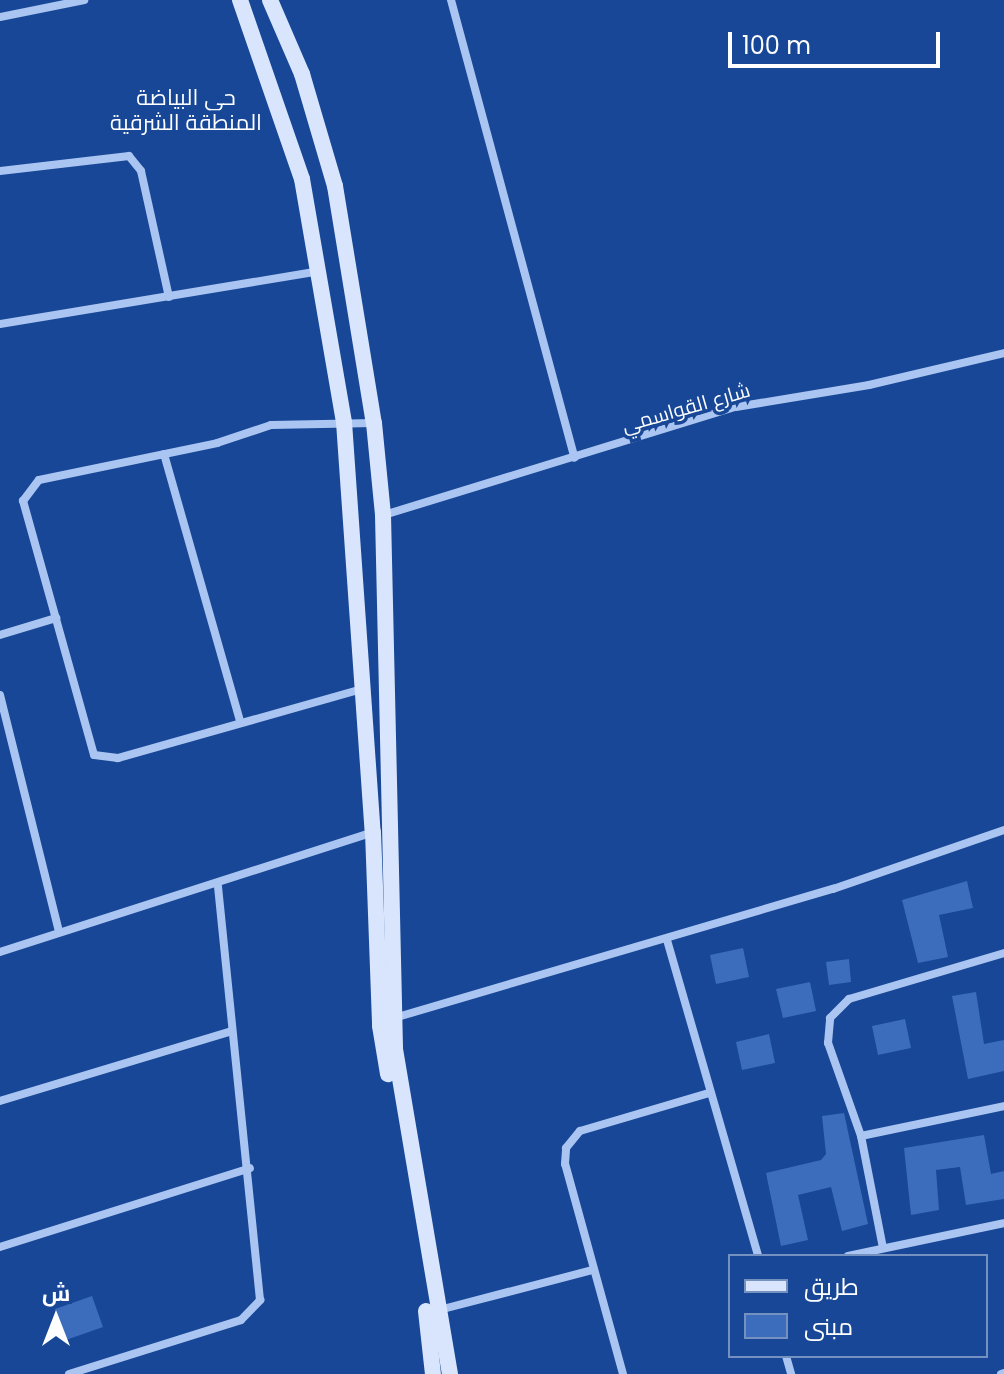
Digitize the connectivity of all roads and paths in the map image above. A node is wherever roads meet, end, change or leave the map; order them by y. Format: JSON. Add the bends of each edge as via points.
{"nodes":[{"id":1,"x":84,"y":0,"type":"edge"},
{"id":2,"x":240,"y":0,"type":"edge"},
{"id":3,"x":270,"y":0,"type":"edge"},
{"id":4,"x":451,"y":0,"type":"edge"},
{"id":5,"x":0,"y":17,"type":"edge"},
{"id":6,"x":0,"y":171,"type":"edge"},
{"id":7,"x":321,"y":271,"type":"junction"},
{"id":8,"x":169,"y":297,"type":"junction"},
{"id":9,"x":0,"y":324,"type":"edge"},
{"id":10,"x":1004,"y":353,"type":"edge"},
{"id":11,"x":344,"y":422,"type":"junction"},
{"id":12,"x":374,"y":423,"type":"junction"},
{"id":13,"x":164,"y":454,"type":"junction"},
{"id":14,"x":575,"y":458,"type":"junction"},
{"id":15,"x":383,"y":515,"type":"junction"},
{"id":16,"x":56,"y":618,"type":"junction"},
{"id":17,"x":385,"y":633,"type":"junction"},
{"id":18,"x":361,"y":634,"type":"junction"},
{"id":19,"x":0,"y":635,"type":"edge"},
{"id":20,"x":363,"y":689,"type":"junction"},
{"id":21,"x":0,"y":695,"type":"edge"},
{"id":22,"x":240,"y":721,"type":"junction"},
{"id":23,"x":1004,"y":830,"type":"edge"},
{"id":24,"x":373,"y":832,"type":"junction"},
{"id":25,"x":218,"y":883,"type":"junction"},
{"id":26,"x":59,"y":931,"type":"junction"},
{"id":27,"x":667,"y":940,"type":"junction"},
{"id":28,"x":0,"y":952,"type":"edge"},
{"id":29,"x":1004,"y":953,"type":"edge"},
{"id":30,"x":386,"y":1022,"type":"junction"},
{"id":31,"x":232,"y":1031,"type":"junction"},
{"id":32,"x":709,"y":1093,"type":"junction"},
{"id":33,"x":0,"y":1101,"type":"edge"},
{"id":34,"x":1004,"y":1106,"type":"edge"},
{"id":35,"x":861,"y":1136,"type":"junction"},
{"id":36,"x":250,"y":1168,"type":"junction"},
{"id":37,"x":1004,"y":1223,"type":"edge"},
{"id":38,"x":0,"y":1247,"type":"edge"},
{"id":39,"x":883,"y":1248,"type":"junction"},
{"id":40,"x":757,"y":1254,"type":"edge"},
{"id":41,"x":857,"y":1254,"type":"edge"},
{"id":42,"x":593,"y":1270,"type":"junction"},
{"id":43,"x":432,"y":1312,"type":"junction"},
{"id":44,"x":69,"y":1374,"type":"edge"},
{"id":45,"x":433,"y":1374,"type":"edge"},
{"id":46,"x":450,"y":1374,"type":"edge"},
{"id":47,"x":623,"y":1374,"type":"edge"}],
"edges":[{"from":1,"to":5,"type":"street"},
{"from":2,"to":7,"type":"main road","via":[[302,179]]},
{"from":3,"to":12,"type":"main road","via":[[302,74],[335,186]]},
{"from":4,"to":14,"type":"street"},
{"from":6,"to":8,"type":"street","via":[[129,156],[141,171]]},
{"from":7,"to":8,"type":"street"},
{"from":7,"to":11,"type":"main road"},
{"from":8,"to":9,"type":"street"},
{"from":10,"to":14,"type":"street","name":"شارع القواسمي","via":[[869,385],[736,407]]},
{"from":11,"to":12,"type":"street"},
{"from":11,"to":13,"type":"street","via":[[289,422]]},
{"from":11,"to":18,"type":"main road"},
{"from":12,"to":15,"type":"main road"},
{"from":13,"to":16,"type":"street","via":[[39,480],[24,495]]},
{"from":13,"to":22,"type":"street"},
{"from":14,"to":15,"type":"street","name":"شارع القواسمي"},
{"from":15,"to":17,"type":"main road"},
{"from":16,"to":19,"type":"street"},
{"from":16,"to":22,"type":"street","via":[[94,755],[118,758]]},
{"from":17,"to":18,"type":"main road"},
{"from":17,"to":30,"type":"main road"},
{"from":18,"to":20,"type":"main road"},
{"from":20,"to":22,"type":"street"},
{"from":20,"to":24,"type":"main road"},
{"from":21,"to":26,"type":"street"},
{"from":23,"to":27,"type":"street"},
{"from":24,"to":25,"type":"street"},
{"from":24,"to":30,"type":"main road"},
{"from":25,"to":26,"type":"street"},
{"from":25,"to":31,"type":"street"},
{"from":26,"to":28,"type":"street"},
{"from":27,"to":30,"type":"street"},
{"from":27,"to":32,"type":"street"},
{"from":29,"to":35,"type":"street","via":[[849,999],[836,1008],[828,1043]]},
{"from":30,"to":43,"type":"main road"},
{"from":31,"to":33,"type":"street"},
{"from":31,"to":36,"type":"street"},
{"from":32,"to":40,"type":"street"},
{"from":32,"to":42,"type":"street","via":[[580,1131],[568,1143],[565,1164]]},
{"from":34,"to":35,"type":"street"},
{"from":35,"to":39,"type":"street"},
{"from":36,"to":38,"type":"street"},
{"from":36,"to":44,"type":"street","via":[[262,1282],[255,1310],[241,1320]]},
{"from":37,"to":39,"type":"street"},
{"from":39,"to":41,"type":"street"},
{"from":42,"to":43,"type":"street"},
{"from":42,"to":47,"type":"street"},
{"from":43,"to":45,"type":"main road"},
{"from":43,"to":46,"type":"main road"}]}
